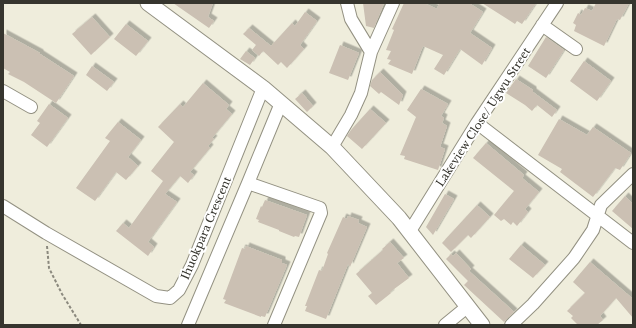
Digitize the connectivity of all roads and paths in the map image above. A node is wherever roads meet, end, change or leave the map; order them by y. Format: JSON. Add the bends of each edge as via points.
{"nodes":[{"id":1,"x":148,"y":3,"type":"edge"},
{"id":2,"x":347,"y":3,"type":"edge"},
{"id":3,"x":393,"y":3,"type":"edge"},
{"id":4,"x":557,"y":3,"type":"edge"},
{"id":5,"x":542,"y":25,"type":"junction"},
{"id":6,"x":576,"y":49,"type":"dead end"},
{"id":7,"x":371,"y":52,"type":"junction"},
{"id":8,"x":263,"y":88,"type":"junction"},
{"id":9,"x":3,"y":91,"type":"edge"},
{"id":10,"x":281,"y":103,"type":"junction"},
{"id":11,"x":31,"y":106,"type":"dead end"},
{"id":12,"x":477,"y":124,"type":"junction"},
{"id":13,"x":332,"y":147,"type":"junction"},
{"id":14,"x":633,"y":174,"type":"edge"},
{"id":15,"x":248,"y":183,"type":"junction"},
{"id":16,"x":3,"y":206,"type":"edge"},
{"id":17,"x":597,"y":217,"type":"junction"},
{"id":18,"x":410,"y":231,"type":"junction"},
{"id":19,"x":46,"y":233,"type":"junction"},
{"id":20,"x":633,"y":243,"type":"edge"},
{"id":21,"x":467,"y":307,"type":"junction"},
{"id":22,"x":81,"y":325,"type":"edge"},
{"id":23,"x":188,"y":325,"type":"edge"},
{"id":24,"x":274,"y":325,"type":"edge"},
{"id":25,"x":445,"y":325,"type":"edge"},
{"id":26,"x":482,"y":325,"type":"edge"},
{"id":27,"x":511,"y":325,"type":"edge"}],
"edges":[{"from":1,"to":8,"type":"street"},
{"from":2,"to":7,"type":"street","via":[[351,19]]},
{"from":3,"to":7,"type":"street"},
{"from":4,"to":5,"type":"street","name":"Lakeview Close/ Ugwu Street"},
{"from":5,"to":6,"type":"street"},
{"from":5,"to":12,"type":"street","name":"Lakeview Close/ Ugwu Street"},
{"from":7,"to":13,"type":"street","via":[[361,93]]},
{"from":8,"to":10,"type":"street"},
{"from":8,"to":19,"type":"street","name":"Ihuokpara Crescent","via":[[192,265],[179,290],[170,298],[156,296]]},
{"from":9,"to":11,"type":"street"},
{"from":10,"to":13,"type":"street"},
{"from":10,"to":15,"type":"street"},
{"from":12,"to":17,"type":"street"},
{"from":12,"to":18,"type":"street","name":"Lakeview Close/ Ugwu Street"},
{"from":13,"to":18,"type":"street"},
{"from":14,"to":17,"type":"street","via":[[601,205]]},
{"from":15,"to":23,"type":"street"},
{"from":15,"to":24,"type":"street","via":[[320,208],[321,213]]},
{"from":16,"to":19,"type":"street","name":"Ihuokpara Crescent"},
{"from":17,"to":20,"type":"street"},
{"from":17,"to":27,"type":"street","via":[[593,230],[574,258]]},
{"from":18,"to":21,"type":"street"},
{"from":19,"to":22,"type":"path","via":[[50,268]]},
{"from":21,"to":25,"type":"street"},
{"from":21,"to":26,"type":"street"}]}
